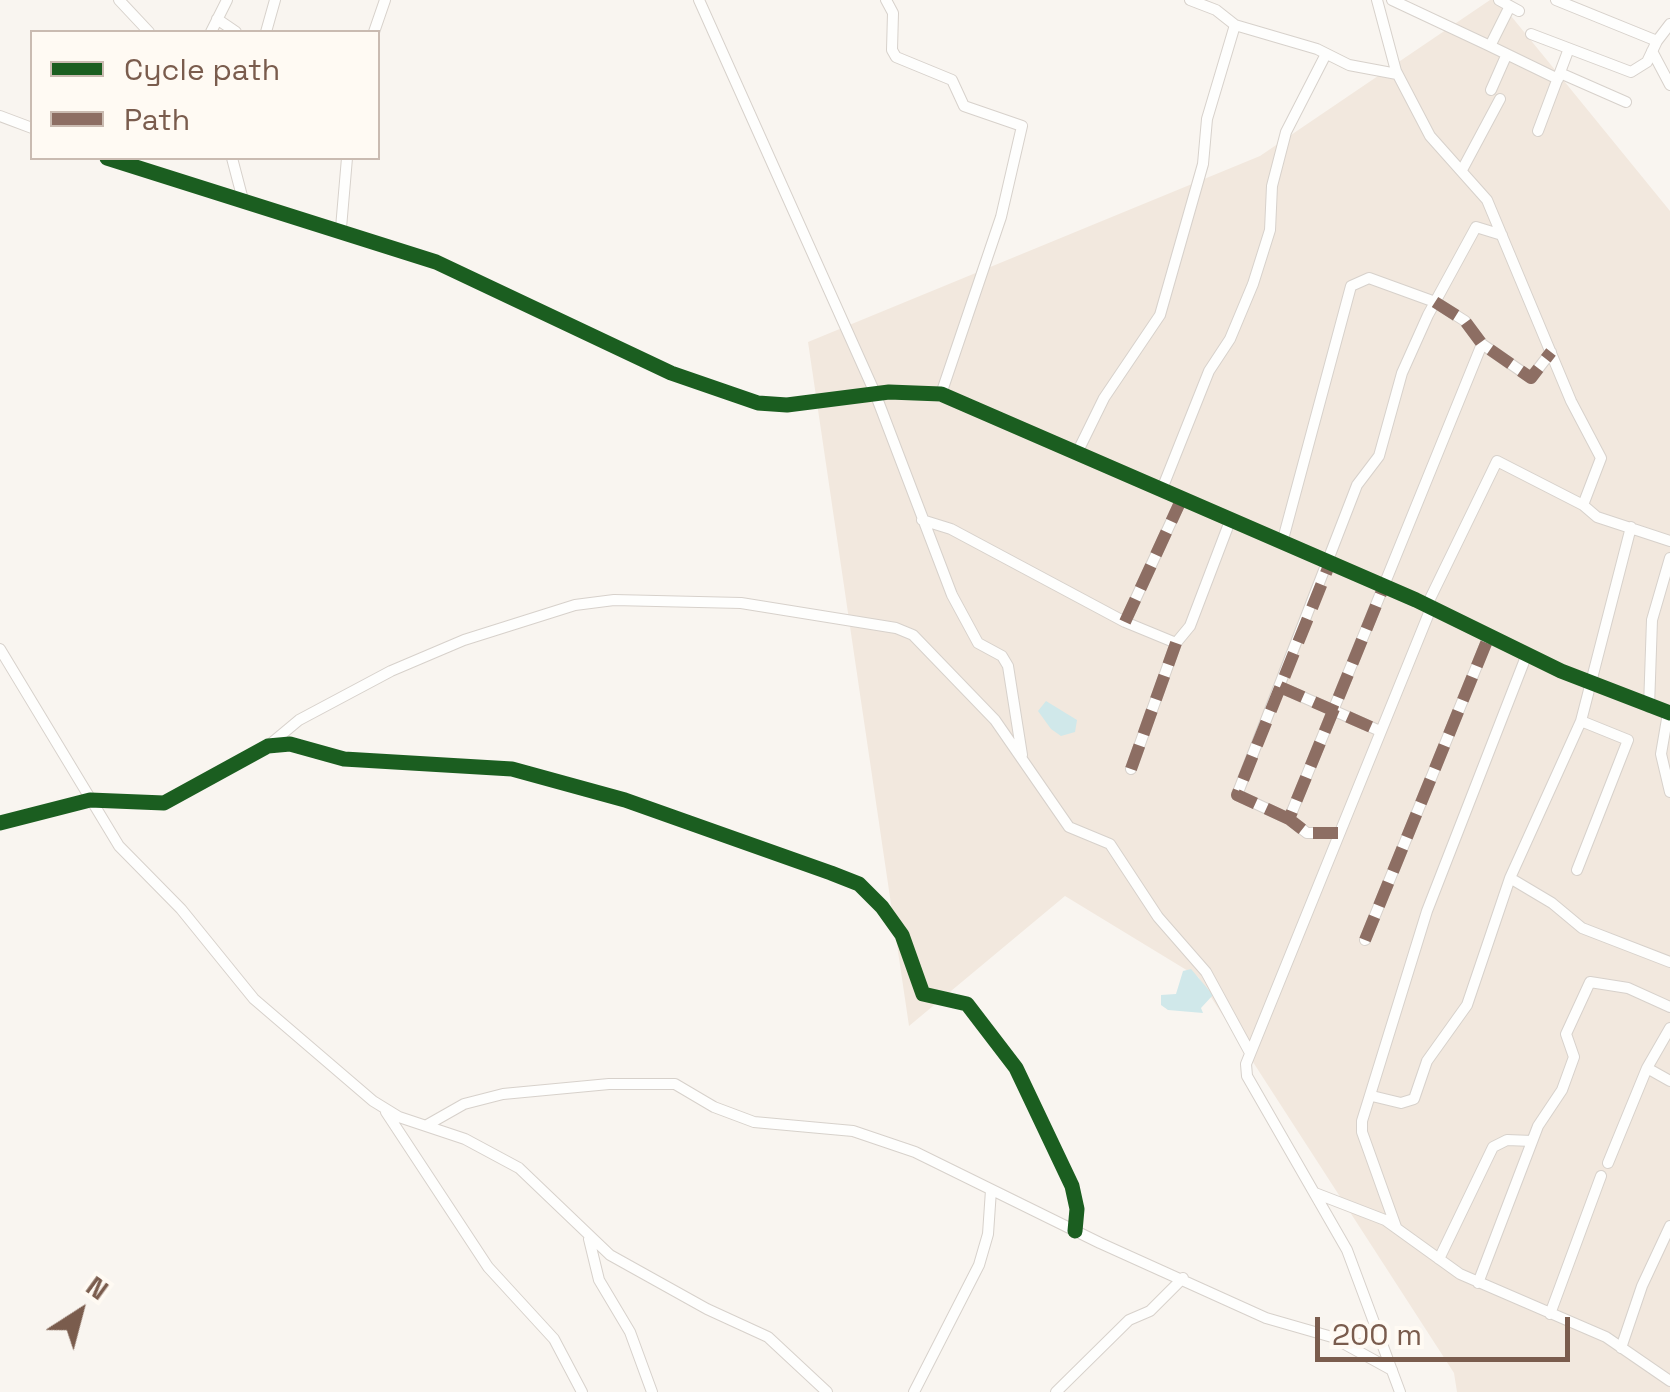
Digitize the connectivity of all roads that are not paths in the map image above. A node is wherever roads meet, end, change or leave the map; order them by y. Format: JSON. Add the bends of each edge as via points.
{"nodes":[{"id":1,"x":119,"y":0,"type":"edge"},
{"id":2,"x":226,"y":0,"type":"edge"},
{"id":3,"x":275,"y":0,"type":"edge"},
{"id":4,"x":386,"y":0,"type":"edge"},
{"id":5,"x":699,"y":0,"type":"edge"},
{"id":6,"x":886,"y":0,"type":"edge"},
{"id":7,"x":1190,"y":0,"type":"edge"},
{"id":8,"x":1376,"y":0,"type":"edge"},
{"id":9,"x":1392,"y":0,"type":"edge"},
{"id":10,"x":1498,"y":0,"type":"edge"},
{"id":11,"x":1556,"y":0,"type":"edge"},
{"id":12,"x":1574,"y":5,"type":"edge"},
{"id":13,"x":217,"y":19,"type":"junction"},
{"id":14,"x":1235,"y":25,"type":"junction"},
{"id":15,"x":1670,"y":26,"type":"edge"},
{"id":16,"x":146,"y":30,"type":"edge"},
{"id":17,"x":212,"y":30,"type":"edge"},
{"id":18,"x":233,"y":30,"type":"edge"},
{"id":19,"x":267,"y":30,"type":"edge"},
{"id":20,"x":375,"y":30,"type":"edge"},
{"id":21,"x":1531,"y":34,"type":"dead end"},
{"id":22,"x":1490,"y":46,"type":"junction"},
{"id":23,"x":1654,"y":46,"type":"junction"},
{"id":24,"x":1568,"y":51,"type":"junction"},
{"id":25,"x":1326,"y":54,"type":"junction"},
{"id":26,"x":1506,"y":56,"type":"junction"},
{"id":27,"x":1397,"y":74,"type":"junction"},
{"id":28,"x":1559,"y":76,"type":"junction"},
{"id":29,"x":1670,"y":85,"type":"edge"},
{"id":30,"x":1491,"y":90,"type":"dead end"},
{"id":31,"x":1500,"y":99,"type":"dead end"},
{"id":32,"x":1626,"y":102,"type":"dead end"},
{"id":33,"x":0,"y":116,"type":"edge"},
{"id":34,"x":30,"y":127,"type":"edge"},
{"id":35,"x":1538,"y":131,"type":"dead end"},
{"id":36,"x":113,"y":160,"type":"edge"},
{"id":37,"x":233,"y":160,"type":"edge"},
{"id":38,"x":348,"y":160,"type":"edge"},
{"id":39,"x":1462,"y":170,"type":"junction"},
{"id":40,"x":243,"y":200,"type":"junction"},
{"id":41,"x":342,"y":228,"type":"junction"},
{"id":42,"x":1502,"y":235,"type":"junction"},
{"id":43,"x":1435,"y":302,"type":"junction"},
{"id":44,"x":1482,"y":344,"type":"junction"},
{"id":45,"x":1551,"y":352,"type":"junction"},
{"id":46,"x":875,"y":393,"type":"junction"},
{"id":47,"x":941,"y":394,"type":"junction"},
{"id":48,"x":1077,"y":453,"type":"junction"},
{"id":49,"x":1162,"y":490,"type":"junction"},
{"id":50,"x":1182,"y":498,"type":"junction"},
{"id":51,"x":1583,"y":505,"type":"junction"},
{"id":52,"x":922,"y":520,"type":"junction"},
{"id":53,"x":1230,"y":520,"type":"junction"},
{"id":54,"x":1631,"y":526,"type":"junction"},
{"id":55,"x":1670,"y":542,"type":"edge"},
{"id":56,"x":1282,"y":544,"type":"junction"},
{"id":57,"x":1670,"y":558,"type":"edge"},
{"id":58,"x":1330,"y":563,"type":"junction"},
{"id":59,"x":1384,"y":586,"type":"junction"},
{"id":60,"x":1429,"y":606,"type":"junction"},
{"id":61,"x":1125,"y":622,"type":"junction"},
{"id":62,"x":1488,"y":636,"type":"junction"},
{"id":63,"x":1176,"y":643,"type":"junction"},
{"id":64,"x":0,"y":649,"type":"edge"},
{"id":65,"x":1527,"y":654,"type":"junction"},
{"id":66,"x":1592,"y":684,"type":"junction"},
{"id":67,"x":1280,"y":688,"type":"junction"},
{"id":68,"x":1649,"y":707,"type":"junction"},
{"id":69,"x":1333,"y":710,"type":"junction"},
{"id":70,"x":1669,"y":713,"type":"edge"},
{"id":71,"x":1580,"y":722,"type":"junction"},
{"id":72,"x":1380,"y":732,"type":"junction"},
{"id":73,"x":268,"y":746,"type":"junction"},
{"id":74,"x":1022,"y":756,"type":"junction"},
{"id":75,"x":1131,"y":769,"type":"dead end"},
{"id":76,"x":1670,"y":792,"type":"edge"},
{"id":77,"x":90,"y":800,"type":"junction"},
{"id":78,"x":1289,"y":819,"type":"junction"},
{"id":79,"x":0,"y":822,"type":"edge"},
{"id":80,"x":1338,"y":833,"type":"junction"},
{"id":81,"x":1576,"y":870,"type":"dead end"},
{"id":82,"x":1510,"y":878,"type":"junction"},
{"id":83,"x":1365,"y":940,"type":"dead end"},
{"id":84,"x":1670,"y":962,"type":"edge"},
{"id":85,"x":1670,"y":1007,"type":"edge"},
{"id":86,"x":1670,"y":1028,"type":"edge"},
{"id":87,"x":1249,"y":1050,"type":"junction"},
{"id":88,"x":1648,"y":1068,"type":"junction"},
{"id":89,"x":1670,"y":1081,"type":"edge"},
{"id":90,"x":1372,"y":1096,"type":"junction"},
{"id":91,"x":383,"y":1108,"type":"junction"},
{"id":92,"x":426,"y":1125,"type":"junction"},
{"id":93,"x":1532,"y":1141,"type":"junction"},
{"id":94,"x":1608,"y":1164,"type":"dead end"},
{"id":95,"x":1601,"y":1176,"type":"dead end"},
{"id":96,"x":991,"y":1190,"type":"junction"},
{"id":97,"x":1315,"y":1193,"type":"junction"},
{"id":98,"x":1670,"y":1226,"type":"edge"},
{"id":99,"x":1396,"y":1227,"type":"junction"},
{"id":100,"x":1075,"y":1231,"type":"junction"},
{"id":101,"x":589,"y":1238,"type":"junction"},
{"id":102,"x":1439,"y":1259,"type":"junction"},
{"id":103,"x":1183,"y":1278,"type":"junction"},
{"id":104,"x":1478,"y":1283,"type":"junction"},
{"id":105,"x":1550,"y":1314,"type":"junction"},
{"id":106,"x":1378,"y":1330,"type":"junction"},
{"id":107,"x":1332,"y":1337,"type":"junction"},
{"id":108,"x":1621,"y":1348,"type":"junction"},
{"id":109,"x":1392,"y":1370,"type":"junction"},
{"id":110,"x":1670,"y":1380,"type":"edge"},
{"id":111,"x":582,"y":1392,"type":"edge"},
{"id":112,"x":652,"y":1392,"type":"edge"},
{"id":113,"x":828,"y":1392,"type":"edge"},
{"id":114,"x":914,"y":1392,"type":"edge"},
{"id":115,"x":1056,"y":1392,"type":"edge"},
{"id":116,"x":1400,"y":1392,"type":"edge"}],
"edges":[{"from":1,"to":16,"type":"street"},
{"from":2,"to":13,"type":"street"},
{"from":3,"to":19,"type":"street"},
{"from":4,"to":20,"type":"street"},
{"from":5,"to":46,"type":"street"},
{"from":6,"to":47,"type":"street","via":[[896,57],[952,80],[964,106],[1022,126],[1001,218]]},
{"from":7,"to":14,"type":"street"},
{"from":8,"to":27,"type":"street"},
{"from":9,"to":22,"type":"street"},
{"from":10,"to":22,"type":"street","via":[[1515,8]]},
{"from":11,"to":12,"type":"street"},
{"from":12,"to":23,"type":"street"},
{"from":13,"to":17,"type":"street"},
{"from":13,"to":18,"type":"street"},
{"from":14,"to":25,"type":"street"},
{"from":14,"to":48,"type":"street","via":[[1160,315],[1112,385]]},
{"from":15,"to":23,"type":"street"},
{"from":21,"to":24,"type":"street"},
{"from":22,"to":26,"type":"street"},
{"from":23,"to":24,"type":"street","via":[[1632,72]]},
{"from":23,"to":29,"type":"street"},
{"from":24,"to":28,"type":"street"},
{"from":25,"to":27,"type":"street"},
{"from":25,"to":49,"type":"street","via":[[1280,152],[1270,230],[1253,284],[1208,372]]},
{"from":26,"to":28,"type":"street"},
{"from":26,"to":30,"type":"street"},
{"from":27,"to":39,"type":"street","via":[[1430,136]]},
{"from":28,"to":32,"type":"street"},
{"from":28,"to":35,"type":"street"},
{"from":31,"to":39,"type":"street"},
{"from":33,"to":34,"type":"street"},
{"from":36,"to":40,"type":"street"},
{"from":37,"to":40,"type":"street"},
{"from":38,"to":41,"type":"street"},
{"from":39,"to":42,"type":"street","via":[[1488,200]]},
{"from":40,"to":41,"type":"street"},
{"from":41,"to":46,"type":"street","via":[[477,278],[671,372],[758,402]]},
{"from":42,"to":43,"type":"street","via":[[1476,228]]},
{"from":42,"to":45,"type":"street"},
{"from":43,"to":44,"type":"street","via":[[1465,320]]},
{"from":43,"to":56,"type":"street","via":[[1369,278],[1351,286]]},
{"from":43,"to":58,"type":"street","via":[[1402,373],[1379,456],[1357,485]]},
{"from":44,"to":45,"type":"street","via":[[1531,378]]},
{"from":44,"to":59,"type":"street"},
{"from":45,"to":51,"type":"street","via":[[1601,458]]},
{"from":46,"to":47,"type":"street"},
{"from":46,"to":52,"type":"street"},
{"from":47,"to":48,"type":"street"},
{"from":48,"to":49,"type":"street"},
{"from":49,"to":50,"type":"street"},
{"from":50,"to":53,"type":"street"},
{"from":50,"to":61,"type":"street"},
{"from":51,"to":54,"type":"street","via":[[1597,517]]},
{"from":51,"to":60,"type":"street","via":[[1498,462]]},
{"from":52,"to":61,"type":"street","via":[[962,534]]},
{"from":52,"to":74,"type":"street","via":[[970,632],[1008,666]]},
{"from":53,"to":56,"type":"street"},
{"from":53,"to":63,"type":"street","via":[[1190,626]]},
{"from":54,"to":55,"type":"street"},
{"from":54,"to":66,"type":"street"},
{"from":56,"to":58,"type":"street"},
{"from":57,"to":68,"type":"street","via":[[1652,620]]},
{"from":58,"to":59,"type":"street"},
{"from":58,"to":67,"type":"street"},
{"from":59,"to":60,"type":"street"},
{"from":59,"to":69,"type":"street"},
{"from":60,"to":62,"type":"street"},
{"from":60,"to":72,"type":"street"},
{"from":61,"to":63,"type":"street"},
{"from":62,"to":65,"type":"street"},
{"from":62,"to":83,"type":"street"},
{"from":63,"to":75,"type":"street"},
{"from":64,"to":77,"type":"street"},
{"from":65,"to":66,"type":"street"},
{"from":65,"to":90,"type":"street","via":[[1427,911]]},
{"from":66,"to":68,"type":"street"},
{"from":66,"to":71,"type":"street"},
{"from":67,"to":69,"type":"street"},
{"from":67,"to":78,"type":"street","via":[[1237,795]]},
{"from":68,"to":70,"type":"street"},
{"from":69,"to":72,"type":"street"},
{"from":69,"to":78,"type":"street"},
{"from":70,"to":76,"type":"street","via":[[1661,754]]},
{"from":71,"to":81,"type":"street","via":[[1628,740]]},
{"from":71,"to":82,"type":"street"},
{"from":72,"to":80,"type":"street"},
{"from":73,"to":74,"type":"street","via":[[321,706],[464,640],[575,605],[688,600],[792,609],[912,635]]},
{"from":73,"to":77,"type":"street","via":[[164,803]]},
{"from":73,"to":100,"type":"street","via":[[290,744],[344,759],[512,769],[625,800],[860,884],[902,936],[923,994],[967,1004],[1016,1068],[1072,1186]]},
{"from":74,"to":87,"type":"street","via":[[1069,828],[1110,844],[1158,917],[1206,972]]},
{"from":77,"to":79,"type":"street"},
{"from":77,"to":91,"type":"street","via":[[119,846],[233,977]]},
{"from":78,"to":80,"type":"street","via":[[1307,833]]},
{"from":80,"to":87,"type":"street"},
{"from":82,"to":84,"type":"street","via":[[1582,928]]},
{"from":82,"to":90,"type":"street","via":[[1466,1005],[1428,1061],[1414,1099]]},
{"from":85,"to":93,"type":"street","via":[[1628,988],[1590,982],[1566,1034],[1574,1057],[1562,1090]]},
{"from":86,"to":88,"type":"street"},
{"from":87,"to":97,"type":"street","via":[[1247,1076]]},
{"from":88,"to":89,"type":"street"},
{"from":88,"to":94,"type":"street"},
{"from":90,"to":99,"type":"street","via":[[1362,1132]]},
{"from":91,"to":92,"type":"street"},
{"from":91,"to":111,"type":"street","via":[[488,1267],[554,1340]]},
{"from":92,"to":96,"type":"street","via":[[464,1104],[503,1094],[664,1082],[754,1122],[872,1136]]},
{"from":92,"to":101,"type":"street","via":[[519,1168]]},
{"from":93,"to":102,"type":"street","via":[[1493,1147]]},
{"from":93,"to":104,"type":"street"},
{"from":95,"to":105,"type":"street"},
{"from":96,"to":100,"type":"street"},
{"from":96,"to":114,"type":"street","via":[[980,1265]]},
{"from":97,"to":99,"type":"street"},
{"from":97,"to":106,"type":"street","via":[[1352,1261]]},
{"from":98,"to":108,"type":"street"},
{"from":99,"to":102,"type":"street"},
{"from":100,"to":103,"type":"street"},
{"from":101,"to":112,"type":"street","via":[[598,1280],[630,1332]]},
{"from":101,"to":113,"type":"street","via":[[628,1268],[768,1337]]},
{"from":102,"to":104,"type":"street"},
{"from":103,"to":107,"type":"street","via":[[1266,1318]]},
{"from":103,"to":115,"type":"street","via":[[1150,1311],[1128,1320]]},
{"from":104,"to":105,"type":"street"},
{"from":105,"to":108,"type":"street"},
{"from":106,"to":107,"type":"street"},
{"from":106,"to":109,"type":"street"},
{"from":107,"to":109,"type":"street"},
{"from":108,"to":110,"type":"street"},
{"from":109,"to":116,"type":"street"}]}
